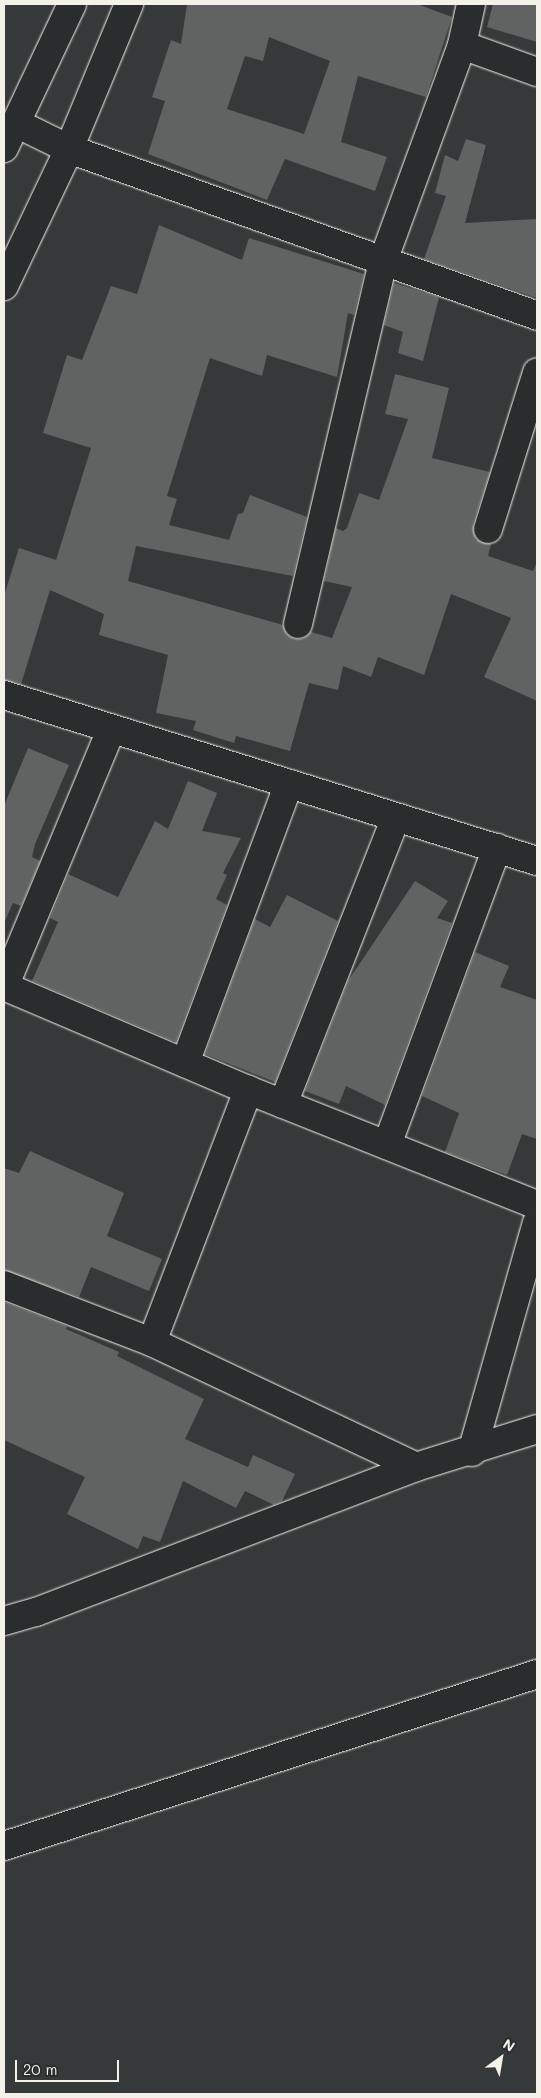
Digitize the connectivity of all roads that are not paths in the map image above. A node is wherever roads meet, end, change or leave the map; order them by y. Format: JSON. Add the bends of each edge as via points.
{"nodes":[{"id":1,"x":72,"y":4,"type":"edge"},
{"id":2,"x":129,"y":4,"type":"edge"},
{"id":3,"x":471,"y":4,"type":"edge"},
{"id":4,"x":462,"y":46,"type":"junction"},
{"id":5,"x":537,"y":72,"type":"edge"},
{"id":6,"x":16,"y":123,"type":"junction"},
{"id":7,"x":4,"y":148,"type":"edge"},
{"id":8,"x":69,"y":149,"type":"junction"},
{"id":9,"x":383,"y":261,"type":"junction"},
{"id":10,"x":4,"y":286,"type":"edge"},
{"id":11,"x":537,"y":316,"type":"edge"},
{"id":12,"x":537,"y":373,"type":"edge"},
{"id":13,"x":488,"y":529,"type":"dead end"},
{"id":14,"x":298,"y":624,"type":"dead end"},
{"id":15,"x":4,"y":695,"type":"edge"},
{"id":16,"x":111,"y":730,"type":"junction"},
{"id":17,"x":289,"y":784,"type":"junction"},
{"id":18,"x":396,"y":818,"type":"junction"},
{"id":19,"x":498,"y":848,"type":"junction"},
{"id":20,"x":537,"y":861,"type":"edge"},
{"id":21,"x":4,"y":986,"type":"edge"},
{"id":22,"x":185,"y":1063,"type":"junction"},
{"id":23,"x":248,"y":1090,"type":"junction"},
{"id":24,"x":283,"y":1104,"type":"junction"},
{"id":25,"x":387,"y":1145,"type":"junction"},
{"id":26,"x":537,"y":1205,"type":"edge"},
{"id":27,"x":537,"y":1223,"type":"edge"},
{"id":28,"x":4,"y":1285,"type":"edge"},
{"id":29,"x":152,"y":1342,"type":"junction"},
{"id":30,"x":537,"y":1429,"type":"edge"},
{"id":31,"x":472,"y":1452,"type":"junction"},
{"id":32,"x":416,"y":1467,"type":"junction"},
{"id":33,"x":4,"y":1621,"type":"edge"},
{"id":34,"x":537,"y":1674,"type":"edge"},
{"id":35,"x":4,"y":1846,"type":"edge"}],
"edges":[{"from":1,"to":6,"type":"street"},
{"from":2,"to":8,"type":"street"},
{"from":3,"to":4,"type":"street"},
{"from":4,"to":5,"type":"street"},
{"from":4,"to":9,"type":"street"},
{"from":6,"to":7,"type":"street"},
{"from":6,"to":8,"type":"street"},
{"from":8,"to":9,"type":"street"},
{"from":8,"to":10,"type":"street"},
{"from":9,"to":11,"type":"street"},
{"from":9,"to":14,"type":"street"},
{"from":12,"to":13,"type":"street"},
{"from":15,"to":16,"type":"street"},
{"from":16,"to":17,"type":"street"},
{"from":16,"to":21,"type":"street"},
{"from":17,"to":18,"type":"street"},
{"from":17,"to":22,"type":"street"},
{"from":18,"to":19,"type":"street"},
{"from":18,"to":24,"type":"street"},
{"from":19,"to":20,"type":"street"},
{"from":19,"to":25,"type":"street"},
{"from":21,"to":22,"type":"street"},
{"from":22,"to":23,"type":"street"},
{"from":23,"to":24,"type":"street"},
{"from":23,"to":29,"type":"street"},
{"from":24,"to":25,"type":"street"},
{"from":25,"to":26,"type":"street"},
{"from":27,"to":31,"type":"street"},
{"from":28,"to":29,"type":"street"},
{"from":29,"to":32,"type":"street"},
{"from":30,"to":31,"type":"street"},
{"from":31,"to":32,"type":"street"},
{"from":32,"to":33,"type":"street"},
{"from":34,"to":35,"type":"street"}]}
